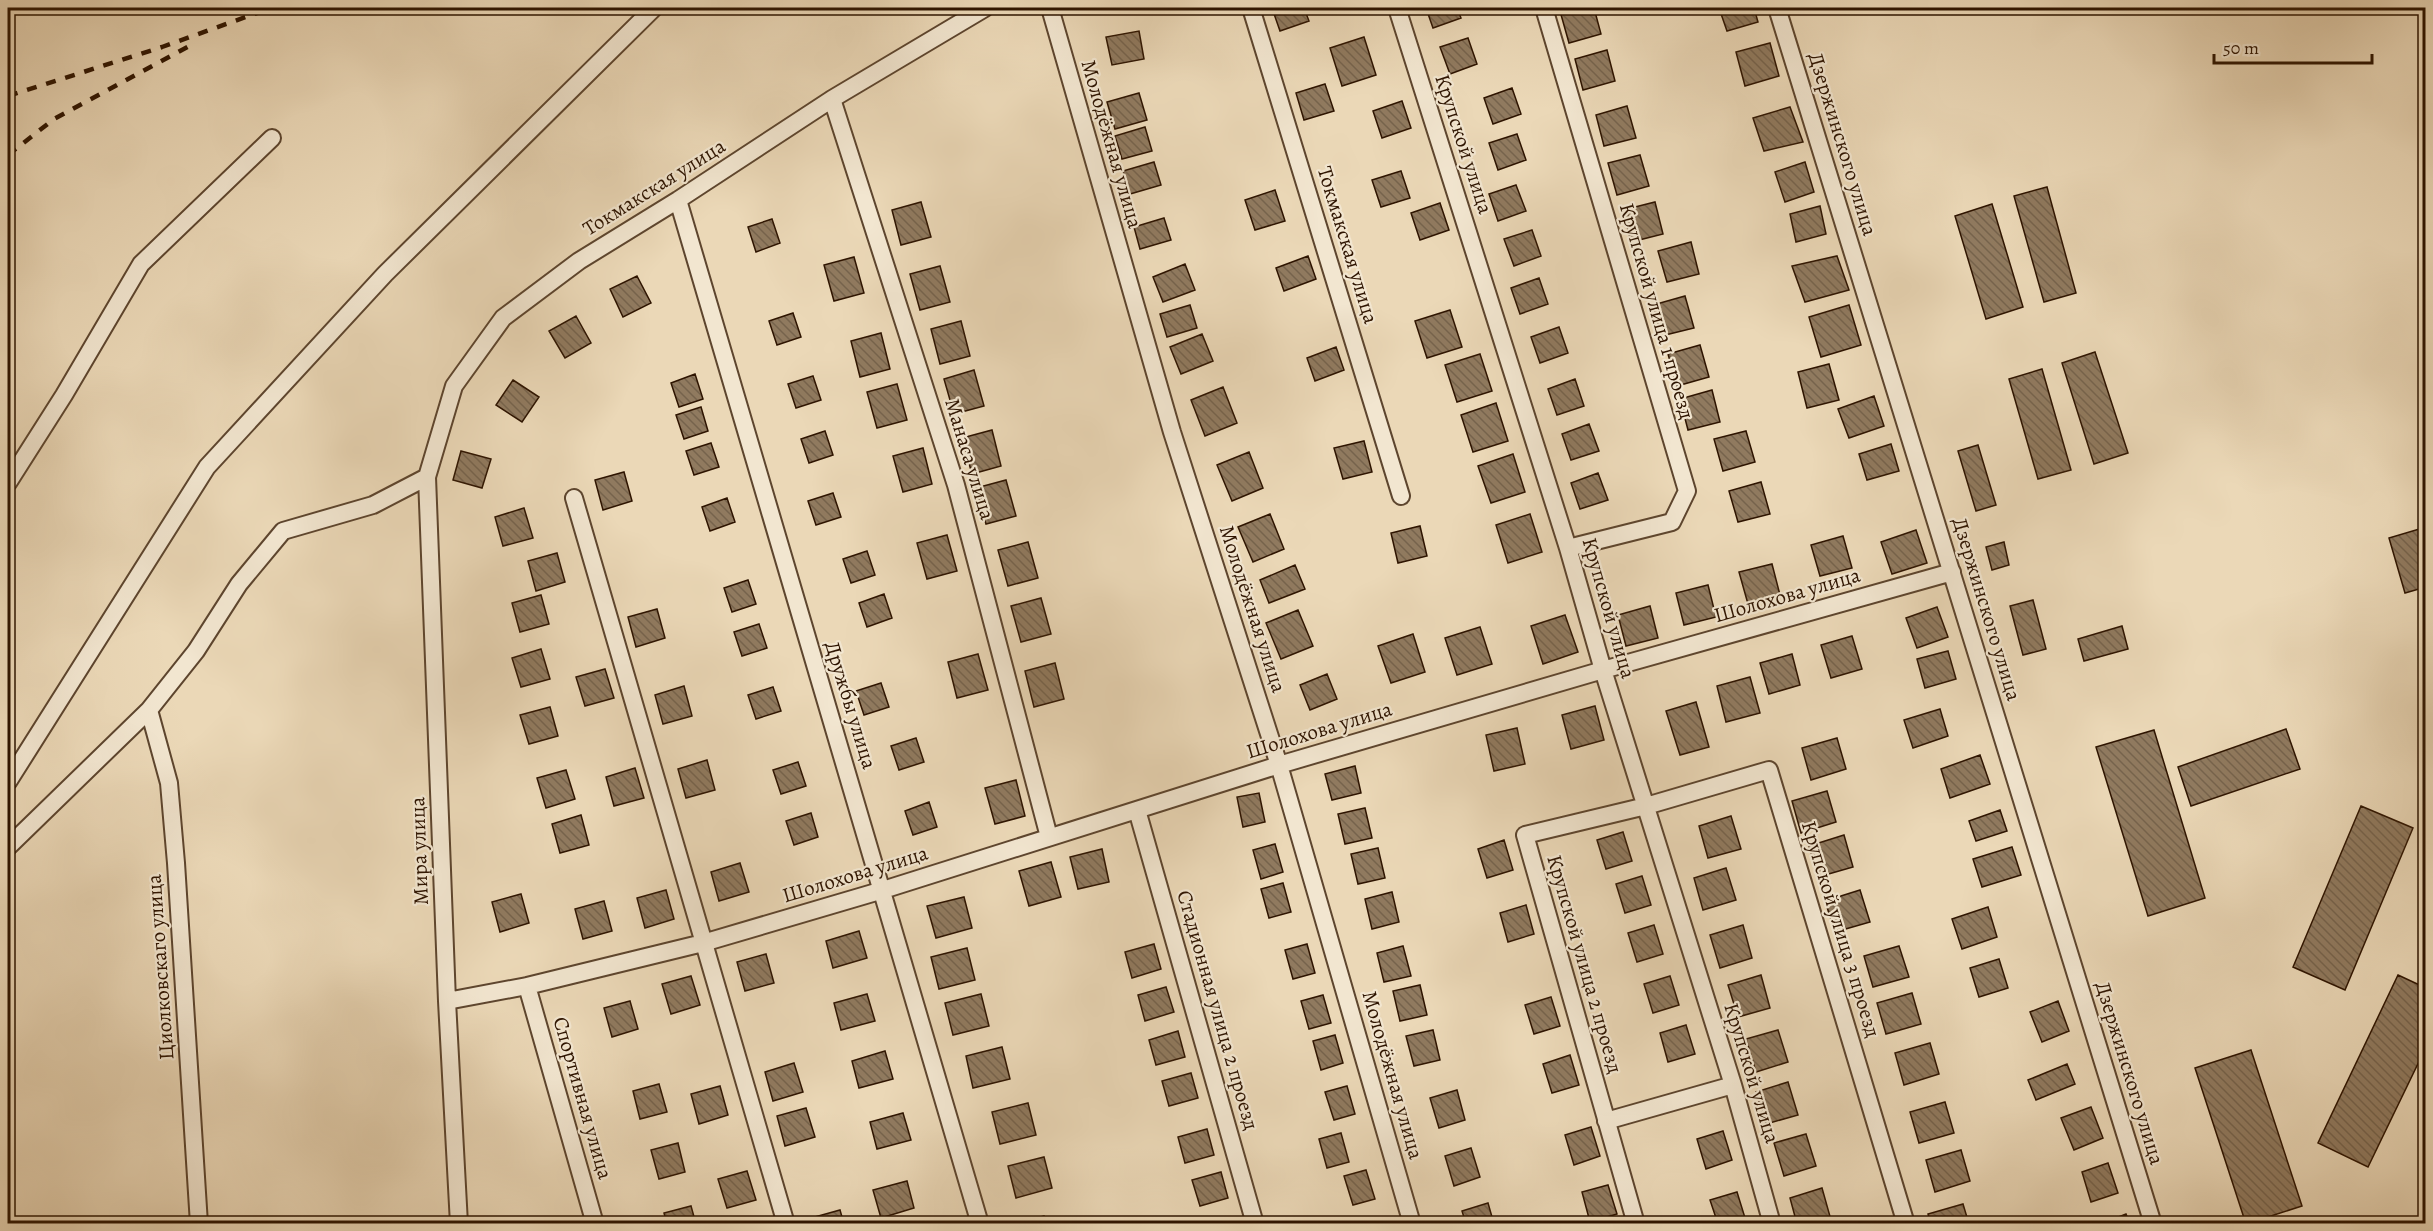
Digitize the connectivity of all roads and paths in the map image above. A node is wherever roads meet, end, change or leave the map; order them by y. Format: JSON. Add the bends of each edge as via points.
{"nodes":[{"id":1,"x":654,"y":8,"type":"edge"},
{"id":2,"x":986,"y":8,"type":"edge"},
{"id":3,"x":1050,"y":8,"type":"edge"},
{"id":4,"x":1251,"y":8,"type":"edge"},
{"id":5,"x":1397,"y":8,"type":"edge"},
{"id":6,"x":1544,"y":8,"type":"edge"},
{"id":7,"x":1778,"y":8,"type":"edge"},
{"id":8,"x":832,"y":99,"type":"junction"},
{"id":9,"x":272,"y":138,"type":"dead end"},
{"id":10,"x":678,"y":200,"type":"junction"},
{"id":11,"x":427,"y":477,"type":"junction"},
{"id":12,"x":8,"y":483,"type":"edge"},
{"id":13,"x":1401,"y":496,"type":"dead end"},
{"id":14,"x":574,"y":498,"type":"dead end"},
{"id":15,"x":1568,"y":548,"type":"junction"},
{"id":16,"x":1952,"y":572,"type":"junction"},
{"id":17,"x":1603,"y":670,"type":"junction"},
{"id":18,"x":149,"y":710,"type":"junction"},
{"id":19,"x":1279,"y":765,"type":"junction"},
{"id":20,"x":8,"y":782,"type":"edge"},
{"id":21,"x":1646,"y":806,"type":"junction"},
{"id":22,"x":1137,"y":810,"type":"junction"},
{"id":23,"x":1049,"y":837,"type":"junction"},
{"id":24,"x":8,"y":847,"type":"edge"},
{"id":25,"x":883,"y":890,"type":"junction"},
{"id":26,"x":703,"y":943,"type":"junction"},
{"id":27,"x":527,"y":986,"type":"junction"},
{"id":28,"x":447,"y":1001,"type":"junction"},
{"id":29,"x":1733,"y":1085,"type":"junction"},
{"id":30,"x":1606,"y":1121,"type":"junction"},
{"id":31,"x":2426,"y":1222,"type":"edge"},
{"id":32,"x":199,"y":1224,"type":"edge"},
{"id":33,"x":459,"y":1224,"type":"edge"},
{"id":34,"x":595,"y":1224,"type":"edge"},
{"id":35,"x":786,"y":1224,"type":"edge"},
{"id":36,"x":980,"y":1224,"type":"edge"},
{"id":37,"x":1255,"y":1224,"type":"edge"},
{"id":38,"x":1412,"y":1224,"type":"edge"},
{"id":39,"x":1636,"y":1224,"type":"edge"},
{"id":40,"x":1772,"y":1224,"type":"edge"},
{"id":41,"x":1906,"y":1224,"type":"edge"},
{"id":42,"x":2153,"y":1224,"type":"edge"},
{"id":43,"x":2412,"y":1224,"type":"edge"}],
"edges":[{"from":1,"to":20,"type":"street","via":[[385,274],[207,467]]},
{"from":2,"to":8,"type":"street","name":"Токмакская улица"},
{"from":3,"to":19,"type":"street","name":"Молодёжная улица","via":[[1172,432]]},
{"from":4,"to":13,"type":"street","name":"Токмакская улица"},
{"from":5,"to":15,"type":"street","name":"Крупской улица"},
{"from":6,"to":15,"type":"street","name":"Крупской улица 1 проезд","via":[[1687,491],[1672,522]]},
{"from":7,"to":16,"type":"street","name":"Дзержинского улица"},
{"from":8,"to":10,"type":"street","name":"Токмакская улица"},
{"from":8,"to":23,"type":"street","name":"Манаса улица","via":[[956,485]]},
{"from":9,"to":12,"type":"street","via":[[141,264]]},
{"from":10,"to":11,"type":"street","name":"Токмакская улица","via":[[579,261],[503,318],[454,386]]},
{"from":10,"to":25,"type":"street","name":"Дружбы улица"},
{"from":11,"to":18,"type":"street","via":[[373,505],[283,531],[239,584],[196,651]]},
{"from":11,"to":28,"type":"street","name":"Мира улица"},
{"from":14,"to":26,"type":"street"},
{"from":15,"to":17,"type":"street","name":"Крупской улица"},
{"from":16,"to":17,"type":"street","name":"Шолохова улица"},
{"from":16,"to":42,"type":"street","name":"Дзержинского улица"},
{"from":17,"to":19,"type":"street","name":"Шолохова улица"},
{"from":17,"to":21,"type":"street","name":"Крупской улица"},
{"from":18,"to":24,"type":"street"},
{"from":18,"to":32,"type":"street","name":"Циолковскаго улица","via":[[169,783]]},
{"from":19,"to":22,"type":"street","name":"Шолохова улица"},
{"from":19,"to":38,"type":"street","name":"Молодёжная улица"},
{"from":21,"to":29,"type":"street","name":"Крупской улица"},
{"from":21,"to":30,"type":"street","name":"Крупской улица 2 проезд","via":[[1525,835]]},
{"from":21,"to":41,"type":"street","name":"Крупской улица 3 проезд","via":[[1769,770]]},
{"from":22,"to":23,"type":"street","name":"Шолохова улица"},
{"from":22,"to":37,"type":"street","name":"Стадионная улица 2 проезд"},
{"from":23,"to":25,"type":"street","name":"Шолохова улица"},
{"from":25,"to":26,"type":"street","name":"Шолохова улица"},
{"from":25,"to":36,"type":"street","name":"Дружбы улица"},
{"from":26,"to":27,"type":"street","name":"Шолохова улица"},
{"from":26,"to":35,"type":"street"},
{"from":27,"to":28,"type":"street","name":"Шолохова улица"},
{"from":27,"to":34,"type":"street","name":"Спортивная улица"},
{"from":28,"to":33,"type":"street","name":"Мира улица"},
{"from":29,"to":30,"type":"street"},
{"from":29,"to":40,"type":"street","name":"Крупской улица"},
{"from":30,"to":39,"type":"street","name":"Крупской улица 2 проезд"},
{"from":31,"to":43,"type":"lane"}]}
